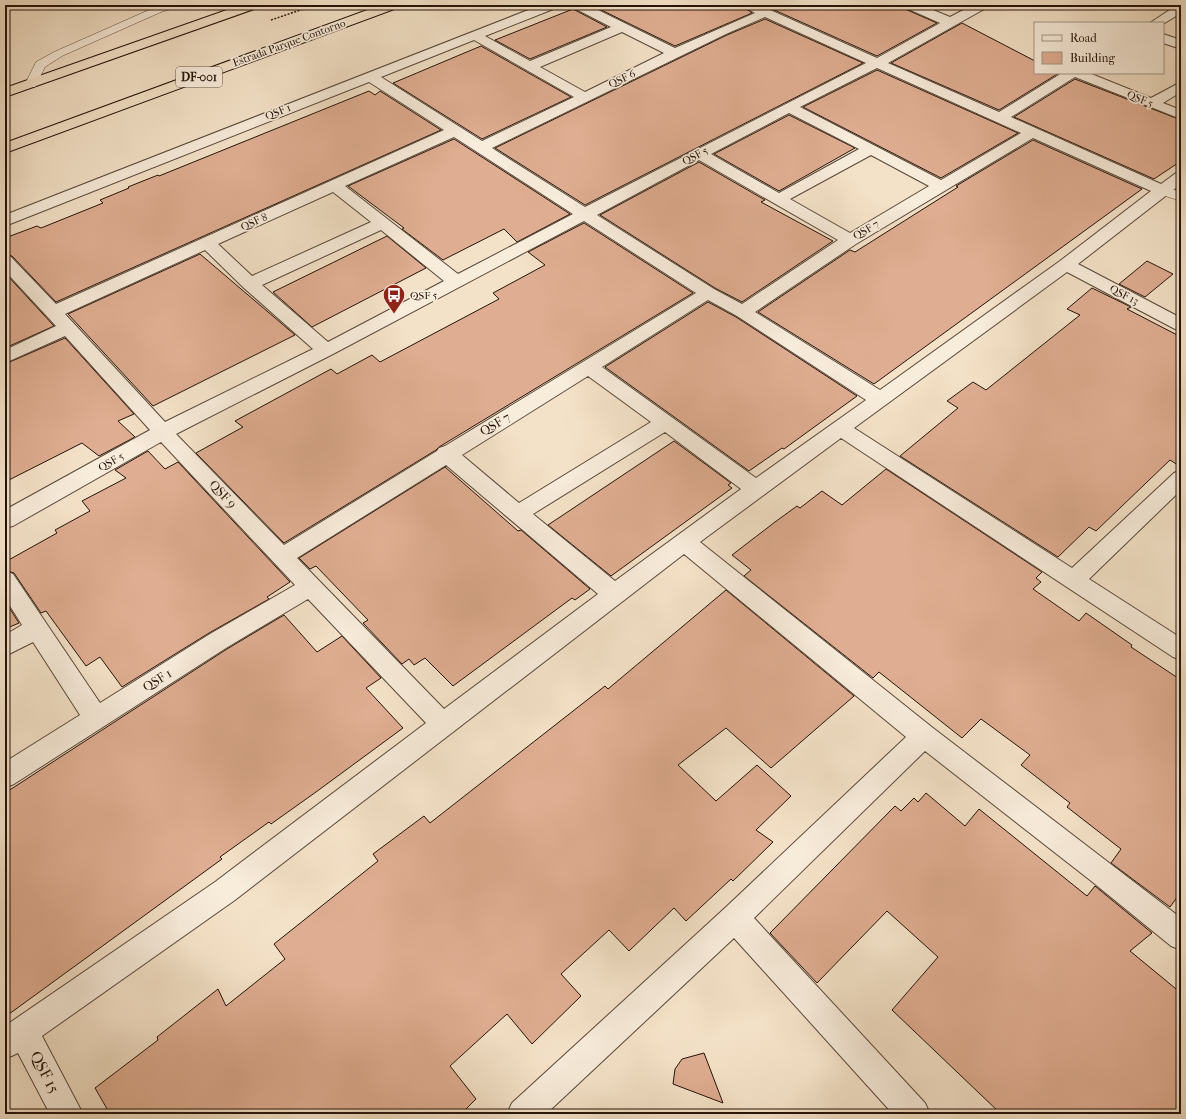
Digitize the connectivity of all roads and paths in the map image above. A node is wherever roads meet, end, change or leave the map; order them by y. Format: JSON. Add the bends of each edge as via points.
{"nodes":[{"id":1,"x":174,"y":5,"type":"edge"},
{"id":2,"x":253,"y":5,"type":"edge"},
{"id":3,"x":393,"y":5,"type":"edge"},
{"id":4,"x":552,"y":5,"type":"edge"},
{"id":5,"x":578,"y":5,"type":"edge"},
{"id":6,"x":748,"y":5,"type":"edge"},
{"id":7,"x":910,"y":5,"type":"edge"},
{"id":8,"x":982,"y":5,"type":"edge"},
{"id":9,"x":154,"y":8,"type":"edge"},
{"id":10,"x":232,"y":8,"type":"edge"},
{"id":11,"x":1181,"y":8,"type":"edge"},
{"id":12,"x":765,"y":13,"type":"junction"},
{"id":13,"x":950,"y":22,"type":"junction"},
{"id":14,"x":1158,"y":22,"type":"edge"},
{"id":15,"x":622,"y":27,"type":"junction"},
{"id":16,"x":474,"y":35,"type":"junction"},
{"id":17,"x":1164,"y":38,"type":"edge"},
{"id":18,"x":1181,"y":44,"type":"edge"},
{"id":19,"x":674,"y":53,"type":"junction"},
{"id":20,"x":877,"y":63,"type":"junction"},
{"id":21,"x":530,"y":66,"type":"junction"},
{"id":22,"x":1070,"y":74,"type":"edge"},
{"id":23,"x":1080,"y":74,"type":"edge"},
{"id":24,"x":369,"y":76,"type":"junction"},
{"id":25,"x":31,"y":84,"type":"junction"},
{"id":26,"x":1181,"y":86,"type":"edge"},
{"id":27,"x":5,"y":93,"type":"edge"},
{"id":28,"x":584,"y":97,"type":"junction"},
{"id":29,"x":1152,"y":103,"type":"junction"},
{"id":30,"x":789,"y":107,"type":"junction"},
{"id":31,"x":1181,"y":115,"type":"edge"},
{"id":32,"x":1001,"y":117,"type":"junction"},
{"id":33,"x":454,"y":131,"type":"junction"},
{"id":34,"x":1032,"y":132,"type":"junction"},
{"id":35,"x":5,"y":148,"type":"edge"},
{"id":36,"x":480,"y":148,"type":"junction"},
{"id":37,"x":871,"y":149,"type":"junction"},
{"id":38,"x":699,"y":154,"type":"junction"},
{"id":39,"x":1181,"y":176,"type":"edge"},
{"id":40,"x":335,"y":186,"type":"junction"},
{"id":41,"x":941,"y":186,"type":"junction"},
{"id":42,"x":1171,"y":193,"type":"edge"},
{"id":43,"x":779,"y":199,"type":"junction"},
{"id":44,"x":584,"y":214,"type":"junction"},
{"id":45,"x":5,"y":221,"type":"edge"},
{"id":46,"x":383,"y":223,"type":"junction"},
{"id":47,"x":850,"y":240,"type":"junction"},
{"id":48,"x":208,"y":242,"type":"junction"},
{"id":49,"x":5,"y":261,"type":"edge"},
{"id":50,"x":1066,"y":265,"type":"junction"},
{"id":51,"x":457,"y":282,"type":"junction"},
{"id":52,"x":250,"y":284,"type":"junction"},
{"id":53,"x":708,"y":292,"type":"junction"},
{"id":54,"x":54,"y":312,"type":"junction"},
{"id":55,"x":743,"y":312,"type":"junction"},
{"id":56,"x":1181,"y":325,"type":"edge"},
{"id":57,"x":67,"y":328,"type":"junction"},
{"id":58,"x":326,"y":350,"type":"junction"},
{"id":59,"x":5,"y":357,"type":"edge"},
{"id":60,"x":590,"y":367,"type":"junction"},
{"id":61,"x":882,"y":400,"type":"junction"},
{"id":62,"x":665,"y":423,"type":"junction"},
{"id":63,"x":840,"y":428,"type":"junction"},
{"id":64,"x":163,"y":432,"type":"junction"},
{"id":65,"x":446,"y":453,"type":"junction"},
{"id":66,"x":1180,"y":481,"type":"edge"},
{"id":67,"x":756,"y":489,"type":"junction"},
{"id":68,"x":519,"y":513,"type":"junction"},
{"id":69,"x":5,"y":520,"type":"edge"},
{"id":70,"x":685,"y":542,"type":"junction"},
{"id":71,"x":283,"y":556,"type":"junction"},
{"id":72,"x":1074,"y":579,"type":"junction"},
{"id":73,"x":5,"y":580,"type":"edge"},
{"id":74,"x":310,"y":587,"type":"junction"},
{"id":75,"x":614,"y":594,"type":"junction"},
{"id":76,"x":37,"y":628,"type":"junction"},
{"id":77,"x":5,"y":646,"type":"edge"},
{"id":78,"x":1181,"y":650,"type":"edge"},
{"id":79,"x":96,"y":718,"type":"junction"},
{"id":80,"x":444,"y":726,"type":"junction"},
{"id":81,"x":924,"y":736,"type":"junction"},
{"id":82,"x":5,"y":776,"type":"edge"},
{"id":83,"x":735,"y":918,"type":"junction"},
{"id":84,"x":1181,"y":936,"type":"edge"},
{"id":85,"x":14,"y":1038,"type":"edge"},
{"id":86,"x":534,"y":1110,"type":"edge"},
{"id":87,"x":67,"y":1114,"type":"edge"},
{"id":88,"x":914,"y":1114,"type":"edge"}],
"edges":[{"from":1,"to":9,"type":"lane"},
{"from":2,"to":10,"type":"highway"},
{"from":3,"to":35,"type":"highway","name":"Estrada Parque Contorno","number":"DF-001"},
{"from":4,"to":16,"type":"street","name":"QSF 1"},
{"from":5,"to":15,"type":"street"},
{"from":6,"to":12,"type":"street"},
{"from":7,"to":13,"type":"street"},
{"from":8,"to":13,"type":"street","name":"QSF 5"},
{"from":9,"to":25,"type":"lane","via":[[40,65]]},
{"from":10,"to":25,"type":"highway"},
{"from":11,"to":14,"type":"street"},
{"from":12,"to":19,"type":"street","name":"QSF 6"},
{"from":12,"to":20,"type":"street"},
{"from":13,"to":20,"type":"street","name":"QSF 5"},
{"from":15,"to":19,"type":"street"},
{"from":15,"to":21,"type":"street"},
{"from":16,"to":21,"type":"street"},
{"from":16,"to":24,"type":"street","name":"QSF 1"},
{"from":17,"to":18,"type":"street"},
{"from":19,"to":28,"type":"street","name":"QSF 6"},
{"from":20,"to":30,"type":"street","name":"QSF 5"},
{"from":20,"to":32,"type":"street"},
{"from":21,"to":28,"type":"street"},
{"from":22,"to":32,"type":"street"},
{"from":23,"to":29,"type":"street","name":"QSF 5"},
{"from":24,"to":33,"type":"street"},
{"from":24,"to":45,"type":"street","name":"QSF 1"},
{"from":25,"to":27,"type":"highway"},
{"from":26,"to":29,"type":"street"},
{"from":28,"to":36,"type":"street","name":"QSF 6"},
{"from":29,"to":31,"type":"street","name":"QSF 5"},
{"from":30,"to":37,"type":"street"},
{"from":30,"to":38,"type":"street","name":"QSF 5"},
{"from":32,"to":34,"type":"street"},
{"from":33,"to":36,"type":"street"},
{"from":33,"to":40,"type":"street","name":"QSF 8"},
{"from":34,"to":41,"type":"street","name":"QSF 7"},
{"from":34,"to":42,"type":"street"},
{"from":36,"to":44,"type":"street"},
{"from":37,"to":41,"type":"street"},
{"from":37,"to":43,"type":"street"},
{"from":38,"to":43,"type":"street","name":"QSF 7"},
{"from":38,"to":44,"type":"street","name":"QSF 5"},
{"from":39,"to":42,"type":"street"},
{"from":40,"to":46,"type":"street"},
{"from":40,"to":48,"type":"street","name":"QSF 8"},
{"from":41,"to":47,"type":"street","name":"QSF 7"},
{"from":42,"to":50,"type":"street"},
{"from":43,"to":47,"type":"street","name":"QSF 7"},
{"from":44,"to":51,"type":"street","name":"QSF 5"},
{"from":44,"to":53,"type":"street"},
{"from":46,"to":51,"type":"street"},
{"from":46,"to":52,"type":"street"},
{"from":47,"to":55,"type":"street"},
{"from":48,"to":52,"type":"street"},
{"from":48,"to":54,"type":"street","name":"QSF 8"},
{"from":49,"to":54,"type":"street","name":"QSF 9"},
{"from":50,"to":56,"type":"street","name":"QSF 13"},
{"from":50,"to":61,"type":"street"},
{"from":51,"to":58,"type":"street","name":"QSF 5"},
{"from":52,"to":58,"type":"street"},
{"from":53,"to":55,"type":"street"},
{"from":53,"to":60,"type":"street","name":"QSF 7"},
{"from":54,"to":57,"type":"street","name":"QSF 9"},
{"from":55,"to":61,"type":"street"},
{"from":57,"to":59,"type":"street"},
{"from":57,"to":64,"type":"street","name":"QSF 9"},
{"from":58,"to":64,"type":"street","name":"QSF 5"},
{"from":60,"to":62,"type":"street"},
{"from":60,"to":65,"type":"street","name":"QSF 7"},
{"from":61,"to":63,"type":"street"},
{"from":62,"to":67,"type":"street"},
{"from":62,"to":68,"type":"street"},
{"from":63,"to":67,"type":"street"},
{"from":63,"to":72,"type":"street"},
{"from":64,"to":69,"type":"street","name":"QSF 5"},
{"from":64,"to":71,"type":"street","name":"QSF 9"},
{"from":65,"to":68,"type":"street"},
{"from":65,"to":71,"type":"street","name":"QSF 7"},
{"from":66,"to":72,"type":"street"},
{"from":67,"to":70,"type":"street"},
{"from":68,"to":75,"type":"street"},
{"from":70,"to":75,"type":"street"},
{"from":70,"to":81,"type":"street"},
{"from":71,"to":74,"type":"street","name":"QSF 9"},
{"from":72,"to":78,"type":"street"},
{"from":73,"to":76,"type":"street"},
{"from":74,"to":79,"type":"street","name":"QSF 1"},
{"from":74,"to":80,"type":"street","name":"QSF 9"},
{"from":75,"to":80,"type":"street"},
{"from":76,"to":77,"type":"street"},
{"from":76,"to":79,"type":"street"},
{"from":79,"to":82,"type":"street","name":"QSF 1"},
{"from":80,"to":85,"type":"street","via":[[225,891]]},
{"from":81,"to":83,"type":"street"},
{"from":81,"to":84,"type":"street"},
{"from":83,"to":86,"type":"street"},
{"from":83,"to":88,"type":"street"},
{"from":85,"to":87,"type":"street","name":"QSF 15"}]}
